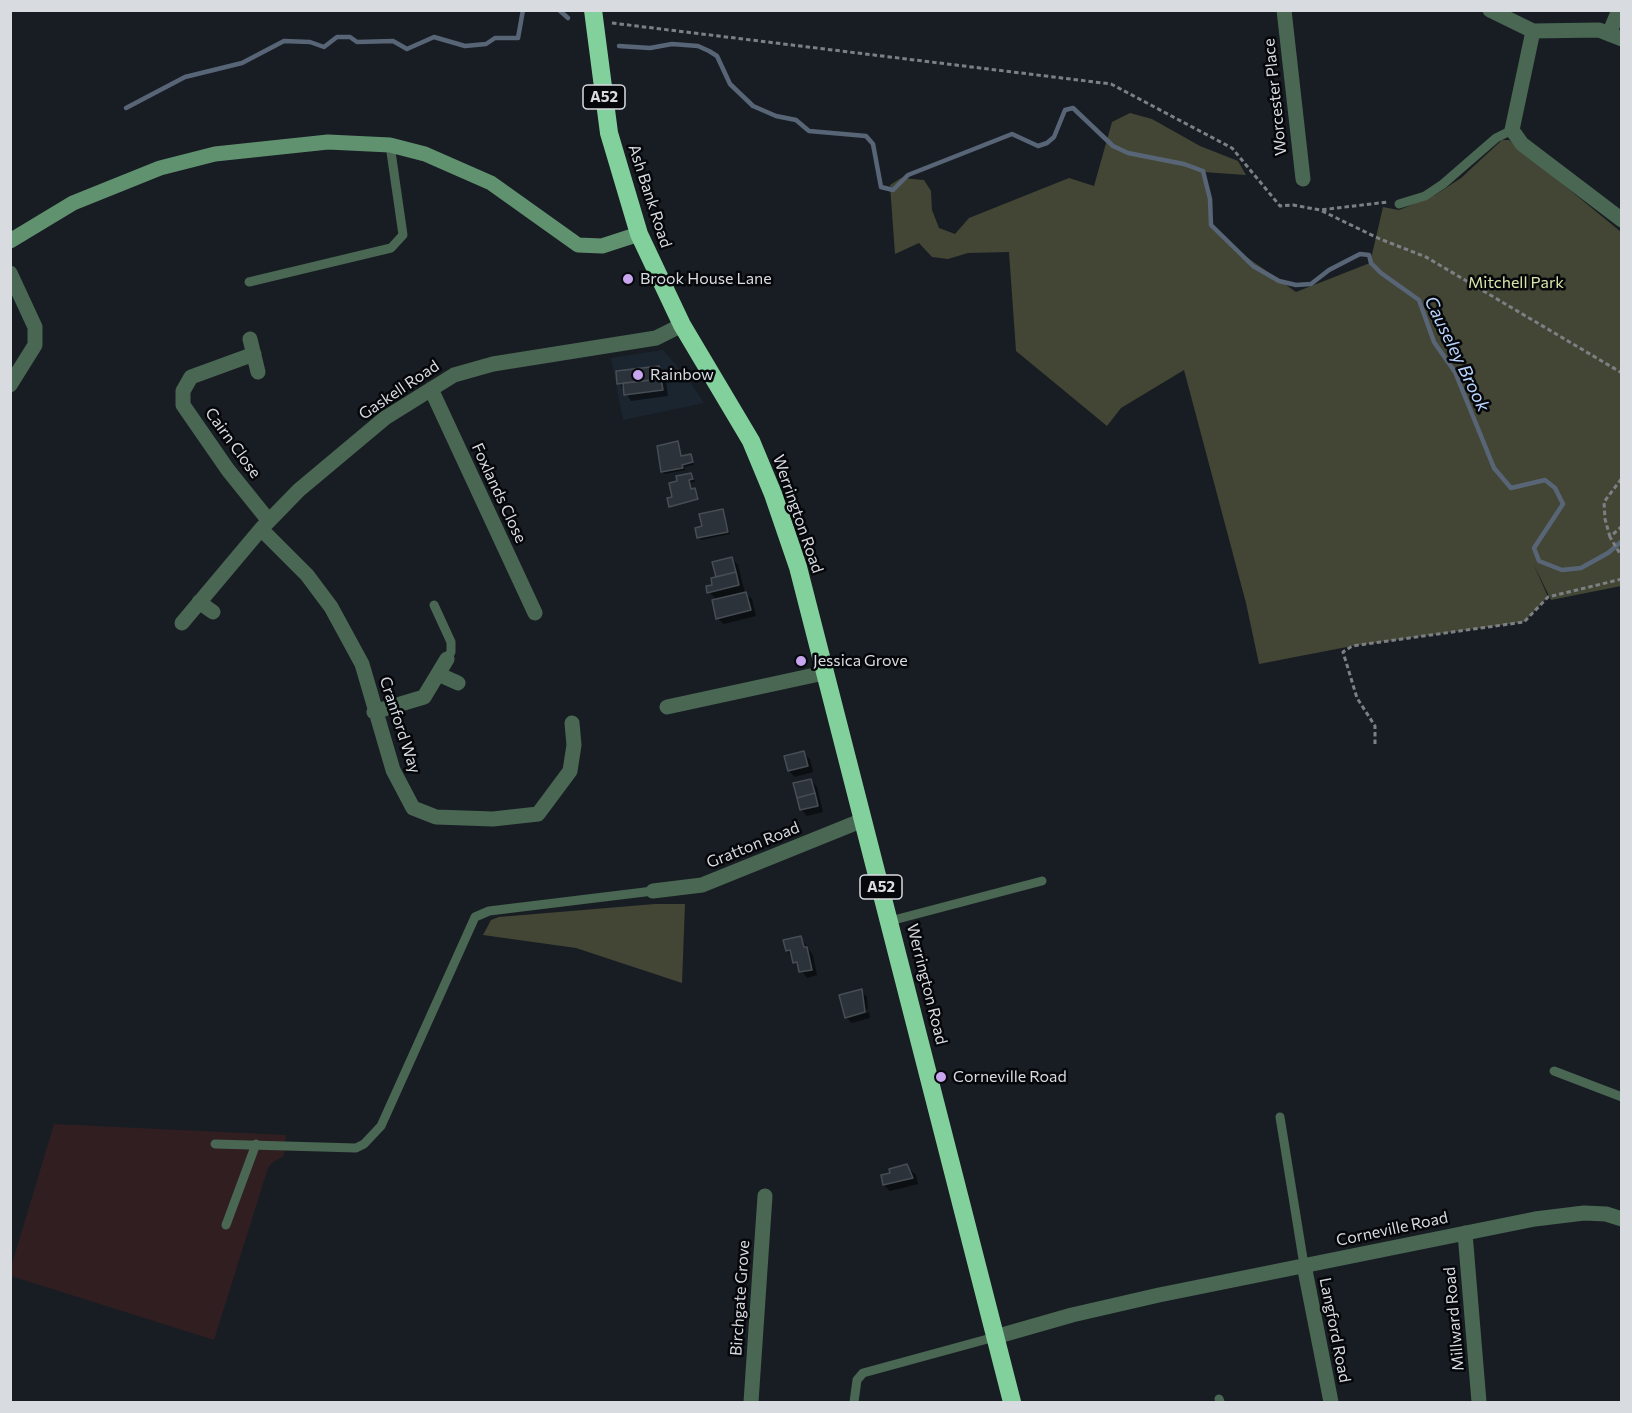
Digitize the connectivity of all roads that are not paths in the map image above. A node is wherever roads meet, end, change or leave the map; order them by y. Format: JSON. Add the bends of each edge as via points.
{"nodes":[{"id":1,"x":1284,"y":10,"type":"edge"},
{"id":2,"x":1490,"y":10,"type":"edge"},
{"id":3,"x":1619,"y":10,"type":"edge"},
{"id":4,"x":593,"y":16,"type":"edge"},
{"id":5,"x":1533,"y":31,"type":"junction"},
{"id":6,"x":1615,"y":37,"type":"edge"},
{"id":7,"x":1512,"y":130,"type":"junction"},
{"id":8,"x":390,"y":145,"type":"junction"},
{"id":9,"x":1303,"y":179,"type":"dead end"},
{"id":10,"x":1398,"y":204,"type":"road end"},
{"id":11,"x":1622,"y":220,"type":"edge"},
{"id":12,"x":639,"y":234,"type":"junction"},
{"id":13,"x":10,"y":241,"type":"edge"},
{"id":14,"x":10,"y":273,"type":"edge"},
{"id":15,"x":249,"y":282,"type":"dead end"},
{"id":16,"x":682,"y":325,"type":"junction"},
{"id":17,"x":258,"y":372,"type":"dead end"},
{"id":18,"x":10,"y":385,"type":"edge"},
{"id":19,"x":430,"y":389,"type":"junction"},
{"id":20,"x":751,"y":441,"type":"joint"},
{"id":21,"x":265,"y":525,"type":"junction"},
{"id":22,"x":199,"y":602,"type":"junction"},
{"id":23,"x":434,"y":604,"type":"dead end"},
{"id":24,"x":213,"y":612,"type":"dead end"},
{"id":25,"x":535,"y":613,"type":"dead end"},
{"id":26,"x":182,"y":623,"type":"dead end"},
{"id":27,"x":447,"y":659,"type":"joint"},
{"id":28,"x":824,"y":673,"type":"junction"},
{"id":29,"x":438,"y":674,"type":"junction"},
{"id":30,"x":458,"y":683,"type":"dead end"},
{"id":31,"x":668,"y":707,"type":"dead end"},
{"id":32,"x":374,"y":712,"type":"junction"},
{"id":33,"x":572,"y":723,"type":"dead end"},
{"id":34,"x":863,"y":820,"type":"junction"},
{"id":35,"x":1042,"y":881,"type":"dead end"},
{"id":36,"x":653,"y":891,"type":"joint"},
{"id":37,"x":890,"y":921,"type":"junction"},
{"id":38,"x":1554,"y":1071,"type":"dead end"},
{"id":39,"x":1622,"y":1097,"type":"edge"},
{"id":40,"x":1281,"y":1117,"type":"dead end"},
{"id":41,"x":214,"y":1143,"type":"dead end"},
{"id":42,"x":256,"y":1144,"type":"junction"},
{"id":43,"x":765,"y":1196,"type":"dead end"},
{"id":44,"x":1622,"y":1219,"type":"edge"},
{"id":45,"x":226,"y":1225,"type":"dead end"},
{"id":46,"x":1465,"y":1233,"type":"junction"},
{"id":47,"x":1304,"y":1265,"type":"junction"},
{"id":48,"x":996,"y":1337,"type":"junction"},
{"id":49,"x":751,"y":1402,"type":"edge"},
{"id":50,"x":854,"y":1402,"type":"edge"},
{"id":51,"x":1012,"y":1402,"type":"edge"},
{"id":52,"x":1331,"y":1402,"type":"edge"},
{"id":53,"x":1479,"y":1402,"type":"edge"}],
"edges":[{"from":1,"to":9,"type":"street","name":"Worcester Place"},
{"from":2,"to":5,"type":"street"},
{"from":3,"to":6,"type":"street"},
{"from":4,"to":12,"type":"highway","name":"Ash Bank Road","number":"A52","via":[[609,133]]},
{"from":5,"to":6,"type":"street","via":[[1599,30]]},
{"from":5,"to":7,"type":"street"},
{"from":7,"to":10,"type":"lane","via":[[1496,138],[1425,196]]},
{"from":7,"to":11,"type":"street","via":[[1522,144]]},
{"from":8,"to":12,"type":"street","via":[[425,154],[491,183],[578,245],[602,246]]},
{"from":8,"to":13,"type":"street","via":[[328,142],[215,154],[117,183]]},
{"from":8,"to":15,"type":"lane","via":[[403,236],[391,248]]},
{"from":12,"to":16,"type":"highway","name":"Ash Bank Road","number":"A52"},
{"from":14,"to":18,"type":"street","via":[[35,327],[35,345]]},
{"from":16,"to":19,"type":"street","name":"Gaskell Road","via":[[656,338],[494,364],[454,375]]},
{"from":16,"to":20,"type":"highway","name":"Ash Bank Road","number":"A52"},
{"from":17,"to":21,"type":"street","name":"Cairn Close","via":[[252,347],[192,377],[183,391],[183,405]]},
{"from":19,"to":21,"type":"street","name":"Gaskell Road","via":[[385,418],[299,490]]},
{"from":19,"to":25,"type":"street","name":"Foxlands Close"},
{"from":20,"to":28,"type":"highway","name":"Werrington Road","number":"A52","via":[[774,494],[798,567]]},
{"from":21,"to":22,"type":"street","name":"Gaskell Road"},
{"from":21,"to":32,"type":"street","name":"Cranford Way","via":[[331,607],[362,664]]},
{"from":22,"to":24,"type":"street"},
{"from":22,"to":26,"type":"street","name":"Gaskell Road"},
{"from":23,"to":27,"type":"lane","via":[[451,642]]},
{"from":27,"to":29,"type":"street"},
{"from":28,"to":31,"type":"street"},
{"from":28,"to":34,"type":"highway","name":"Werrington Road","number":"A52"},
{"from":29,"to":30,"type":"street"},
{"from":29,"to":32,"type":"street","via":[[424,697]]},
{"from":32,"to":33,"type":"street","name":"Cranford Way","via":[[393,770],[413,808],[436,818],[494,819],[538,814],[570,771]]},
{"from":34,"to":36,"type":"street","name":"Gratton Road","via":[[702,885]]},
{"from":34,"to":37,"type":"highway","name":"Werrington Road","number":"A52"},
{"from":35,"to":37,"type":"lane"},
{"from":36,"to":42,"type":"lane","via":[[489,911],[475,917],[377,1134],[356,1148]]},
{"from":37,"to":48,"type":"highway","name":"Werrington Road","number":"A52"},
{"from":38,"to":39,"type":"lane"},
{"from":40,"to":47,"type":"lane"},
{"from":41,"to":42,"type":"lane"},
{"from":42,"to":45,"type":"lane"},
{"from":43,"to":49,"type":"street","name":"Birchgate Grove"},
{"from":44,"to":46,"type":"street","name":"Corneville Road","via":[[1606,1214],[1572,1213]]},
{"from":46,"to":47,"type":"street","name":"Corneville Road"},
{"from":46,"to":53,"type":"street","name":"Millward Road"},
{"from":47,"to":48,"type":"street","name":"Corneville Road","via":[[1072,1315]]},
{"from":47,"to":52,"type":"street","name":"Langford Road"},
{"from":48,"to":50,"type":"lane","via":[[863,1373],[857,1380]]},
{"from":48,"to":51,"type":"highway","name":"Werrington Road","number":"A52"}]}
